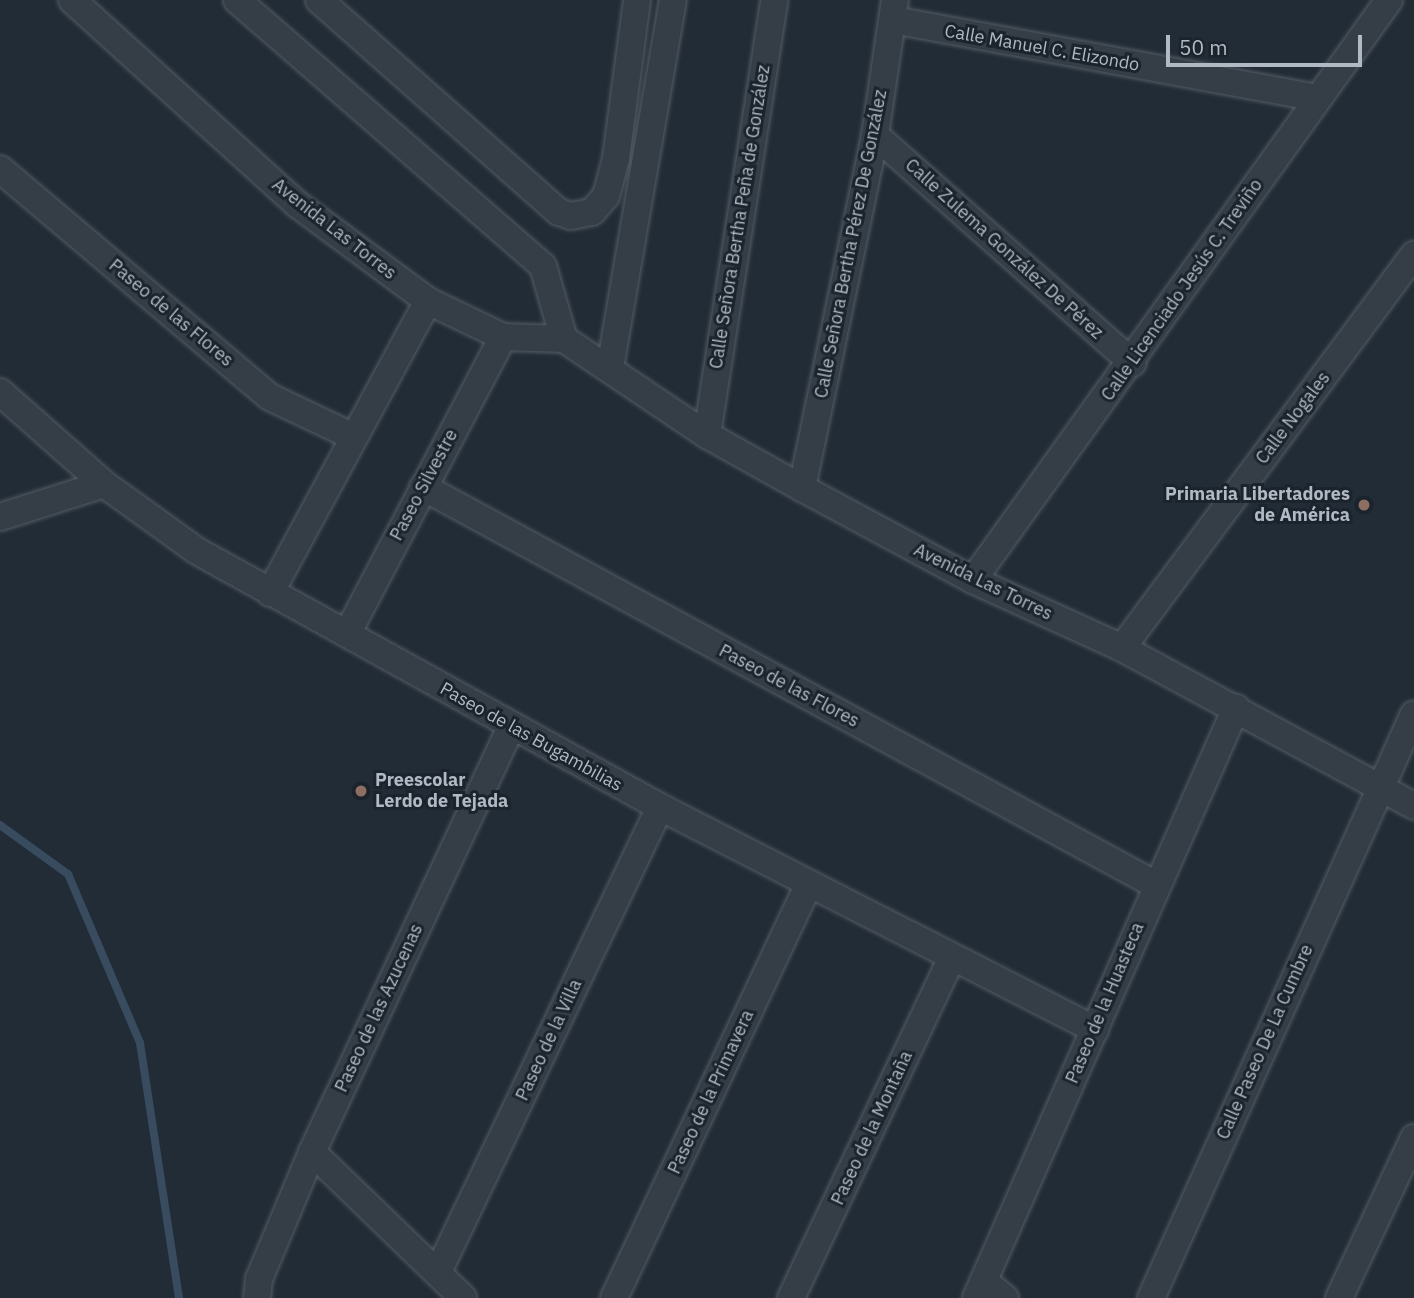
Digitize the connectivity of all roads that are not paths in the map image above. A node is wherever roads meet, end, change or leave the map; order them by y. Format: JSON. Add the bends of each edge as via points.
{"nodes":[{"id":1,"x":72,"y":0,"type":"edge"},
{"id":2,"x":237,"y":0,"type":"edge"},
{"id":3,"x":319,"y":0,"type":"edge"},
{"id":4,"x":637,"y":0,"type":"edge"},
{"id":5,"x":673,"y":0,"type":"edge"},
{"id":6,"x":774,"y":0,"type":"edge"},
{"id":7,"x":1389,"y":0,"type":"edge"},
{"id":8,"x":894,"y":10,"type":"edge"},
{"id":9,"x":1316,"y":98,"type":"junction"},
{"id":10,"x":875,"y":135,"type":"junction"},
{"id":11,"x":0,"y":169,"type":"edge"},
{"id":12,"x":1414,"y":255,"type":"edge"},
{"id":13,"x":428,"y":301,"type":"junction"},
{"id":14,"x":503,"y":337,"type":"junction"},
{"id":15,"x":564,"y":339,"type":"junction"},
{"id":16,"x":1133,"y":363,"type":"junction"},
{"id":17,"x":610,"y":368,"type":"junction"},
{"id":18,"x":0,"y":392,"type":"edge"},
{"id":19,"x":706,"y":435,"type":"junction"},
{"id":20,"x":354,"y":437,"type":"junction"},
{"id":21,"x":104,"y":484,"type":"junction"},
{"id":22,"x":423,"y":487,"type":"junction"},
{"id":23,"x":802,"y":488,"type":"junction"},
{"id":24,"x":0,"y":517,"type":"edge"},
{"id":25,"x":973,"y":580,"type":"junction"},
{"id":26,"x":270,"y":593,"type":"junction"},
{"id":27,"x":347,"y":634,"type":"junction"},
{"id":28,"x":1122,"y":648,"type":"junction"},
{"id":29,"x":1236,"y":708,"type":"junction"},
{"id":30,"x":1414,"y":714,"type":"edge"},
{"id":31,"x":511,"y":727,"type":"junction"},
{"id":32,"x":1378,"y":785,"type":"junction"},
{"id":33,"x":1414,"y":806,"type":"edge"},
{"id":34,"x":660,"y":807,"type":"junction"},
{"id":35,"x":1156,"y":885,"type":"junction"},
{"id":36,"x":808,"y":886,"type":"junction"},
{"id":37,"x":952,"y":958,"type":"junction"},
{"id":38,"x":1095,"y":1030,"type":"junction"},
{"id":39,"x":1414,"y":1138,"type":"edge"},
{"id":40,"x":312,"y":1152,"type":"junction"},
{"id":41,"x":438,"y":1272,"type":"junction"},
{"id":42,"x":980,"y":1290,"type":"edge"},
{"id":43,"x":257,"y":1295,"type":"edge"},
{"id":44,"x":463,"y":1298,"type":"edge"},
{"id":45,"x":614,"y":1298,"type":"edge"},
{"id":46,"x":791,"y":1298,"type":"edge"},
{"id":47,"x":1005,"y":1298,"type":"edge"},
{"id":48,"x":1152,"y":1298,"type":"edge"},
{"id":49,"x":1339,"y":1298,"type":"edge"}],
"edges":[{"from":1,"to":13,"type":"street","name":"Avenida Las Torres","via":[[297,204]]},
{"from":2,"to":15,"type":"street","via":[[543,266]]},
{"from":3,"to":4,"type":"street","via":[[559,212],[571,216],[592,212],[606,196],[616,158]]},
{"from":5,"to":17,"type":"street"},
{"from":6,"to":19,"type":"street","name":"Calle Señora Bertha Peña de González"},
{"from":7,"to":9,"type":"street","name":"Calle Licenciado Jesús C. Treviño"},
{"from":8,"to":9,"type":"street","name":"Calle Manuel C. Elizondo"},
{"from":8,"to":10,"type":"street","name":"Calle Señora Bertha Pérez De González"},
{"from":9,"to":16,"type":"street","name":"Calle Licenciado Jesús C. Treviño"},
{"from":10,"to":16,"type":"street","name":"Calle Zulema González De Pérez"},
{"from":10,"to":23,"type":"street","name":"Calle Señora Bertha Pérez De González"},
{"from":11,"to":20,"type":"street","name":"Paseo de las Flores","via":[[270,397]]},
{"from":12,"to":28,"type":"street","name":"Calle Nogales"},
{"from":13,"to":14,"type":"street","name":"Avenida Las Torres"},
{"from":13,"to":20,"type":"street"},
{"from":14,"to":15,"type":"street","name":"Avenida Las Torres"},
{"from":14,"to":22,"type":"street","name":"Paseo Silvestre"},
{"from":15,"to":17,"type":"street","name":"Avenida Las Torres"},
{"from":16,"to":25,"type":"street","name":"Calle Licenciado Jesús C. Treviño"},
{"from":17,"to":19,"type":"street","name":"Avenida Las Torres"},
{"from":18,"to":21,"type":"street","name":"Paseo de las Bugambilias"},
{"from":19,"to":23,"type":"street","name":"Avenida Las Torres"},
{"from":20,"to":26,"type":"street"},
{"from":21,"to":24,"type":"street"},
{"from":21,"to":26,"type":"street","name":"Paseo de las Bugambilias","via":[[197,551]]},
{"from":22,"to":27,"type":"street","name":"Paseo Silvestre"},
{"from":22,"to":35,"type":"street","name":"Paseo de las Flores"},
{"from":23,"to":25,"type":"street","name":"Avenida Las Torres"},
{"from":25,"to":28,"type":"street","name":"Avenida Las Torres"},
{"from":26,"to":27,"type":"street","name":"Paseo de las Bugambilias"},
{"from":27,"to":31,"type":"street","name":"Paseo de las Bugambilias"},
{"from":28,"to":29,"type":"street","name":"Avenida Las Torres"},
{"from":29,"to":32,"type":"street","name":"Avenida Las Torres"},
{"from":29,"to":35,"type":"street","name":"Paseo de la Huasteca"},
{"from":30,"to":32,"type":"street","name":"Calle Paseo De La Cumbre"},
{"from":31,"to":34,"type":"street","name":"Paseo de las Bugambilias"},
{"from":31,"to":40,"type":"street","name":"Paseo de las Azucenas"},
{"from":32,"to":33,"type":"street","name":"Avenida Las Torres"},
{"from":32,"to":48,"type":"street","name":"Calle Paseo De La Cumbre"},
{"from":34,"to":36,"type":"street","name":"Paseo de las Bugambilias"},
{"from":34,"to":41,"type":"street","name":"Paseo de la Villa"},
{"from":35,"to":38,"type":"street","name":"Paseo de la Huasteca"},
{"from":36,"to":37,"type":"street","name":"Paseo de las Bugambilias"},
{"from":36,"to":45,"type":"street","name":"Paseo de la Primavera"},
{"from":37,"to":38,"type":"street","name":"Paseo de las Bugambilias"},
{"from":37,"to":46,"type":"street","name":"Paseo de la Montaña"},
{"from":38,"to":42,"type":"street","name":"Paseo de la Huasteca"},
{"from":39,"to":49,"type":"street"},
{"from":40,"to":41,"type":"street"},
{"from":40,"to":43,"type":"street","name":"Paseo de las Azucenas"},
{"from":41,"to":44,"type":"street"},
{"from":42,"to":47,"type":"street"}]}
